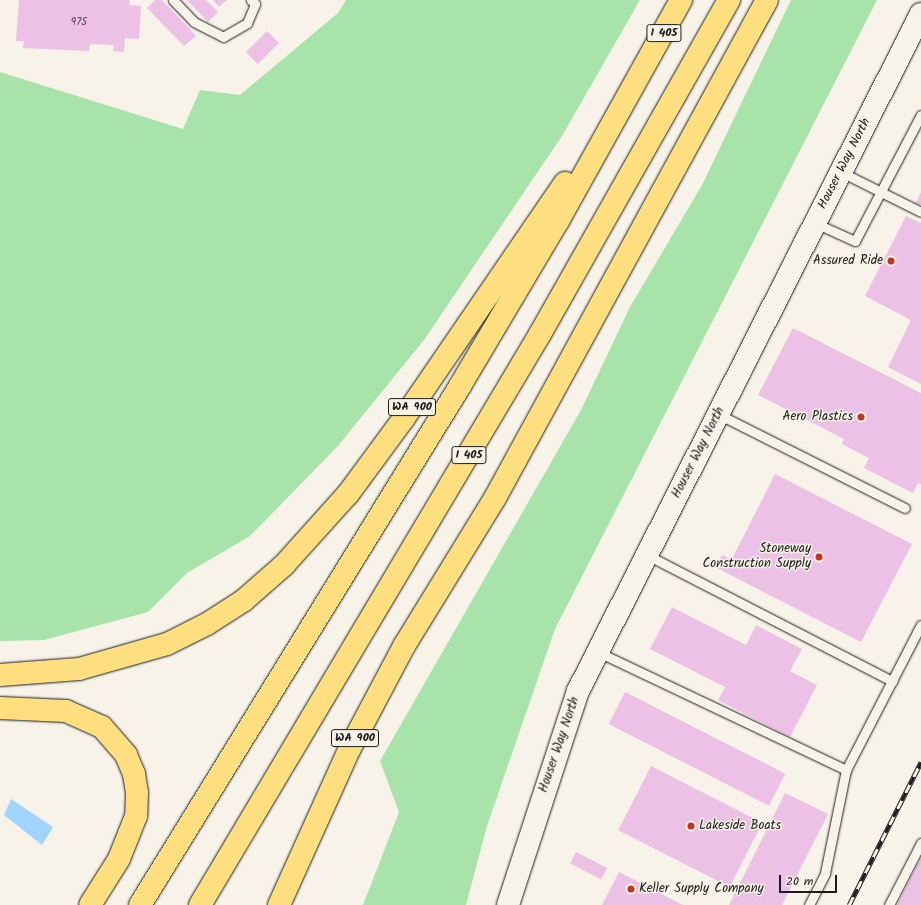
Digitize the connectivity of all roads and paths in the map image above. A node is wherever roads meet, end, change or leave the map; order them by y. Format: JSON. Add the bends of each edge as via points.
{"nodes":[{"id":1,"x":173,"y":0,"type":"edge"},
{"id":2,"x":251,"y":0,"type":"edge"},
{"id":3,"x":681,"y":0,"type":"edge"},
{"id":4,"x":729,"y":0,"type":"edge"},
{"id":5,"x":767,"y":0,"type":"edge"},
{"id":6,"x":921,"y":14,"type":"edge"},
{"id":7,"x":646,"y":66,"type":"junction"},
{"id":8,"x":921,"y":115,"type":"edge"},
{"id":9,"x":841,"y":172,"type":"junction"},
{"id":10,"x":880,"y":192,"type":"junction"},
{"id":11,"x":921,"y":212,"type":"edge"},
{"id":12,"x":815,"y":223,"type":"junction"},
{"id":13,"x":718,"y":414,"type":"junction"},
{"id":14,"x":904,"y":508,"type":"dead end"},
{"id":15,"x":647,"y":554,"type":"junction"},
{"id":16,"x":921,"y":625,"type":"edge"},
{"id":17,"x":598,"y":652,"type":"junction"},
{"id":18,"x":6,"y":673,"type":"edge"},
{"id":19,"x":892,"y":681,"type":"junction"},
{"id":20,"x":0,"y":708,"type":"edge"},
{"id":21,"x":35,"y":709,"type":"junction"},
{"id":22,"x":0,"y":722,"type":"edge"},
{"id":23,"x":846,"y":770,"type":"junction"},
{"id":24,"x":921,"y":843,"type":"edge"},
{"id":25,"x":90,"y":905,"type":"edge"},
{"id":26,"x":140,"y":905,"type":"edge"},
{"id":27,"x":200,"y":905,"type":"edge"},
{"id":28,"x":278,"y":905,"type":"edge"},
{"id":29,"x":508,"y":905,"type":"edge"},
{"id":30,"x":809,"y":905,"type":"edge"},
{"id":31,"x":890,"y":905,"type":"edge"}],
"edges":[{"from":1,"to":2,"type":"lane","via":[[194,22],[223,37],[247,23],[255,4]]},
{"from":3,"to":7,"type":"highway","number":"I 405"},
{"from":4,"to":27,"type":"highway","number":"I 405","via":[[512,381]]},
{"from":5,"to":28,"type":"highway","number":"WA 900","via":[[495,498],[404,646],[350,748]]},
{"from":6,"to":9,"type":"street","name":"Houser Way North"},
{"from":7,"to":18,"type":"highway","number":"WA 900","via":[[404,418],[348,494],[284,565],[244,601],[208,624],[167,644],[79,669]]},
{"from":7,"to":26,"type":"highway","number":"I 405","via":[[460,386]]},
{"from":8,"to":10,"type":"lane"},
{"from":9,"to":10,"type":"lane"},
{"from":9,"to":12,"type":"street","name":"Houser Way North"},
{"from":10,"to":11,"type":"lane"},
{"from":10,"to":12,"type":"lane","via":[[855,241]]},
{"from":12,"to":13,"type":"street","name":"Houser Way North"},
{"from":13,"to":14,"type":"lane"},
{"from":13,"to":15,"type":"street","name":"Houser Way North"},
{"from":15,"to":17,"type":"street","name":"Houser Way North"},
{"from":15,"to":19,"type":"lane"},
{"from":16,"to":19,"type":"lane"},
{"from":17,"to":23,"type":"lane"},
{"from":17,"to":29,"type":"street","name":"Houser Way North","via":[[578,691]]},
{"from":19,"to":23,"type":"lane"},
{"from":20,"to":21,"type":"highway"},
{"from":21,"to":22,"type":"highway","via":[[10,716]]},
{"from":21,"to":25,"type":"highway","via":[[66,710],[102,727],[126,755],[134,774],[138,793],[131,834],[110,875]]},
{"from":23,"to":30,"type":"lane","via":[[825,873]]},
{"from":24,"to":31,"type":"lane"}]}
